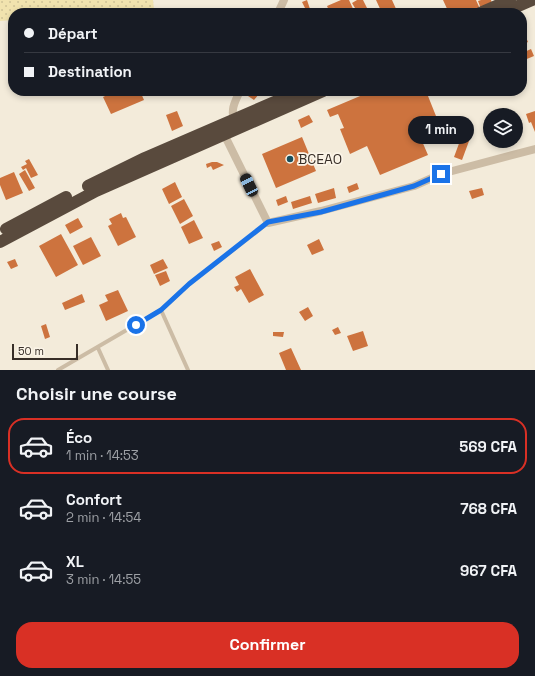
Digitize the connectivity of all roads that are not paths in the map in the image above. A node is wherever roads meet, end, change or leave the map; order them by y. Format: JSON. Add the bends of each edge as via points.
{"nodes":[{"id":1,"x":532,"y":0,"type":"edge"},
{"id":2,"x":503,"y":6,"type":"edge"},
{"id":3,"x":238,"y":96,"type":"edge"},
{"id":4,"x":290,"y":96,"type":"edge"},
{"id":5,"x":310,"y":96,"type":"edge"},
{"id":6,"x":235,"y":124,"type":"junction"},
{"id":7,"x":222,"y":130,"type":"junction"},
{"id":8,"x":535,"y":149,"type":"edge"},
{"id":9,"x":36,"y":218,"type":"junction"},
{"id":10,"x":268,"y":222,"type":"junction"},
{"id":11,"x":0,"y":232,"type":"edge"},
{"id":12,"x":0,"y":242,"type":"edge"},
{"id":13,"x":161,"y":310,"type":"junction"},
{"id":14,"x":98,"y":348,"type":"junction"},
{"id":15,"x":58,"y":370,"type":"edge"},
{"id":16,"x":108,"y":370,"type":"edge"},
{"id":17,"x":188,"y":370,"type":"edge"}],
"edges":[{"from":1,"to":2,"type":"highway"},
{"from":3,"to":6,"type":"street","via":[[232,107]]},
{"from":4,"to":6,"type":"highway"},
{"from":5,"to":6,"type":"highway"},
{"from":6,"to":7,"type":"highway"},
{"from":7,"to":9,"type":"highway","via":[[147,162],[96,190]]},
{"from":7,"to":10,"type":"street"},
{"from":8,"to":10,"type":"street","via":[[441,174],[414,186],[321,212]]},
{"from":9,"to":11,"type":"highway"},
{"from":9,"to":12,"type":"highway"},
{"from":10,"to":13,"type":"lane","via":[[189,284]]},
{"from":13,"to":14,"type":"lane"},
{"from":13,"to":17,"type":"lane"},
{"from":14,"to":15,"type":"lane"},
{"from":14,"to":16,"type":"lane"}]}
